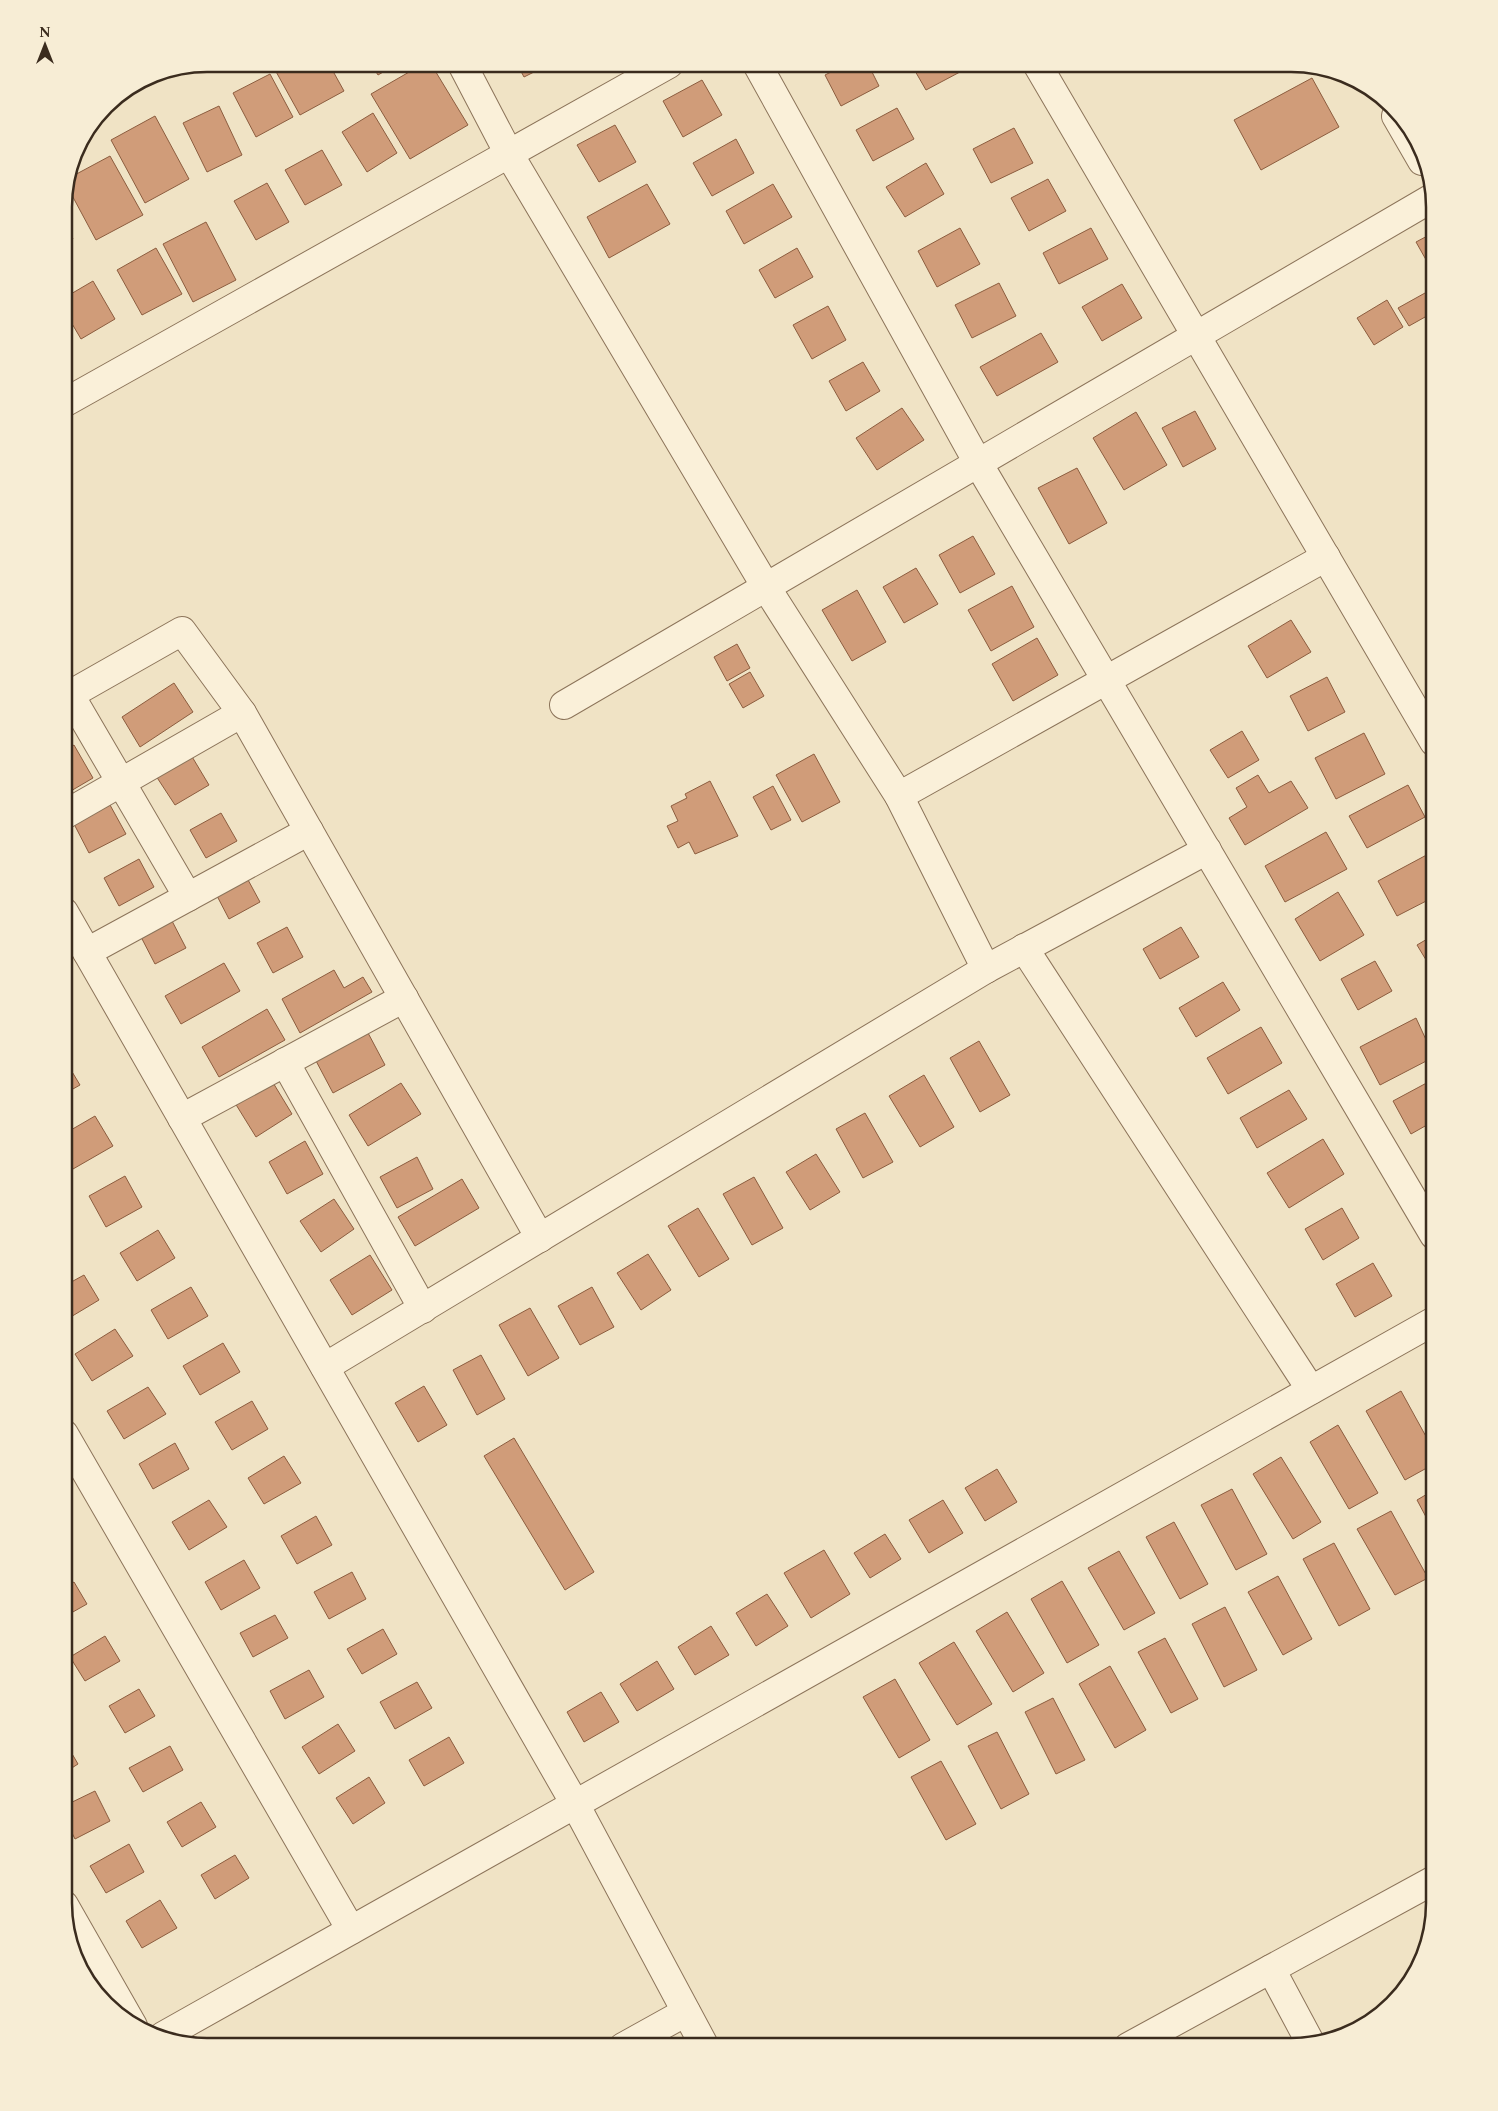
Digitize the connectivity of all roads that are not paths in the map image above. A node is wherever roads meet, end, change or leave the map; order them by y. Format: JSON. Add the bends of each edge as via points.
{"nodes":[{"id":1,"x":466,"y":72,"type":"edge"},
{"id":2,"x":654,"y":72,"type":"edge"},
{"id":3,"x":761,"y":73,"type":"edge"},
{"id":4,"x":1042,"y":73,"type":"edge"},
{"id":5,"x":508,"y":154,"type":"junction"},
{"id":6,"x":1425,"y":202,"type":"edge"},
{"id":7,"x":1196,"y":336,"type":"junction"},
{"id":8,"x":73,"y":398,"type":"edge"},
{"id":9,"x":978,"y":463,"type":"junction"},
{"id":10,"x":1326,"y":557,"type":"junction"},
{"id":11,"x":766,"y":587,"type":"junction"},
{"id":12,"x":1106,"y":679,"type":"junction"},
{"id":13,"x":73,"y":693,"type":"edge"},
{"id":14,"x":73,"y":705,"type":"edge"},
{"id":15,"x":564,"y":705,"type":"dead end"},
{"id":16,"x":242,"y":713,"type":"junction"},
{"id":17,"x":1426,"y":728,"type":"edge"},
{"id":18,"x":121,"y":781,"type":"junction"},
{"id":19,"x":899,"y":796,"type":"junction"},
{"id":20,"x":73,"y":810,"type":"edge"},
{"id":21,"x":309,"y":831,"type":"junction"},
{"id":22,"x":1207,"y":850,"type":"junction"},
{"id":23,"x":188,"y":897,"type":"junction"},
{"id":24,"x":73,"y":934,"type":"edge"},
{"id":25,"x":1024,"y":948,"type":"junction"},
{"id":26,"x":986,"y":969,"type":"junction"},
{"id":27,"x":404,"y":998,"type":"junction"},
{"id":28,"x":285,"y":1062,"type":"junction"},
{"id":29,"x":182,"y":1118,"type":"junction"},
{"id":30,"x":1426,"y":1221,"type":"edge"},
{"id":31,"x":540,"y":1238,"type":"junction"},
{"id":32,"x":422,"y":1309,"type":"junction"},
{"id":33,"x":1426,"y":1325,"type":"edge"},
{"id":34,"x":325,"y":1367,"type":"junction"},
{"id":35,"x":1311,"y":1390,"type":"junction"},
{"id":36,"x":72,"y":1448,"type":"edge"},
{"id":37,"x":575,"y":1804,"type":"junction"},
{"id":38,"x":1426,"y":1890,"type":"edge"},
{"id":39,"x":74,"y":1923,"type":"edge"},
{"id":40,"x":351,"y":1930,"type":"junction"},
{"id":41,"x":1271,"y":1970,"type":"junction"},
{"id":42,"x":124,"y":2010,"type":"edge"},
{"id":43,"x":686,"y":2012,"type":"junction"},
{"id":44,"x":169,"y":2033,"type":"edge"},
{"id":45,"x":1307,"y":2037,"type":"edge"},
{"id":46,"x":639,"y":2038,"type":"edge"},
{"id":47,"x":700,"y":2038,"type":"edge"},
{"id":48,"x":1145,"y":2038,"type":"edge"}],
"edges":[{"from":1,"to":5,"type":"street"},
{"from":2,"to":5,"type":"street"},
{"from":3,"to":9,"type":"street"},
{"from":4,"to":7,"type":"street"},
{"from":5,"to":8,"type":"street"},
{"from":5,"to":11,"type":"street"},
{"from":6,"to":7,"type":"street"},
{"from":7,"to":9,"type":"street"},
{"from":7,"to":10,"type":"street"},
{"from":9,"to":11,"type":"street"},
{"from":9,"to":12,"type":"street"},
{"from":10,"to":12,"type":"street"},
{"from":10,"to":17,"type":"street"},
{"from":11,"to":15,"type":"street"},
{"from":11,"to":19,"type":"street"},
{"from":12,"to":19,"type":"street"},
{"from":12,"to":22,"type":"street"},
{"from":13,"to":16,"type":"street","via":[[182,631]]},
{"from":14,"to":18,"type":"street"},
{"from":16,"to":18,"type":"street"},
{"from":16,"to":21,"type":"street"},
{"from":18,"to":20,"type":"street"},
{"from":18,"to":23,"type":"street"},
{"from":19,"to":26,"type":"street"},
{"from":21,"to":23,"type":"street"},
{"from":21,"to":27,"type":"street"},
{"from":22,"to":25,"type":"street"},
{"from":22,"to":30,"type":"street"},
{"from":23,"to":24,"type":"street"},
{"from":24,"to":29,"type":"street"},
{"from":25,"to":26,"type":"street"},
{"from":25,"to":35,"type":"street"},
{"from":26,"to":31,"type":"street"},
{"from":27,"to":28,"type":"street"},
{"from":27,"to":31,"type":"street"},
{"from":28,"to":29,"type":"street"},
{"from":28,"to":32,"type":"street"},
{"from":29,"to":34,"type":"street"},
{"from":31,"to":32,"type":"street"},
{"from":32,"to":34,"type":"street"},
{"from":33,"to":35,"type":"street"},
{"from":34,"to":37,"type":"street"},
{"from":35,"to":37,"type":"street"},
{"from":36,"to":40,"type":"street"},
{"from":37,"to":40,"type":"street"},
{"from":37,"to":43,"type":"street"},
{"from":38,"to":41,"type":"street"},
{"from":39,"to":42,"type":"street"},
{"from":40,"to":44,"type":"street"},
{"from":41,"to":45,"type":"street"},
{"from":41,"to":48,"type":"street"},
{"from":43,"to":46,"type":"street"},
{"from":43,"to":47,"type":"street"}]}
